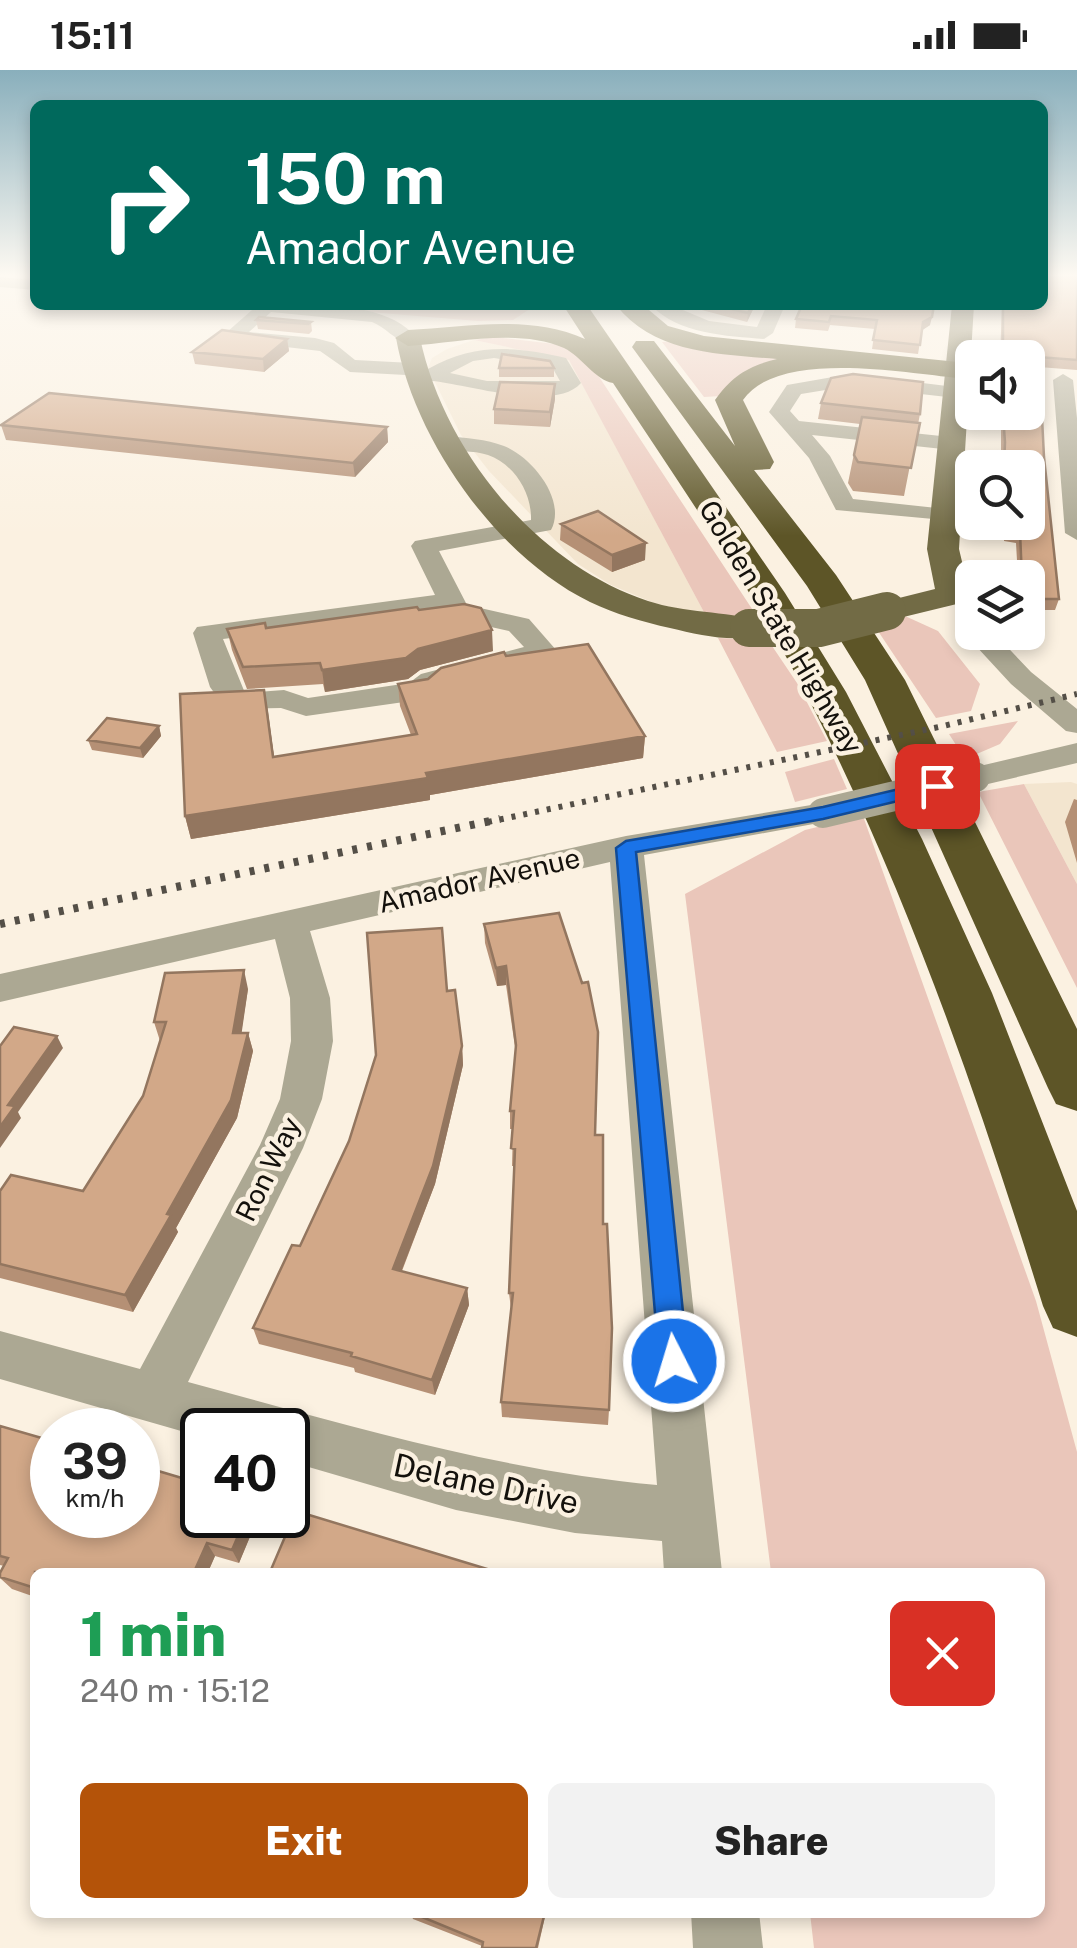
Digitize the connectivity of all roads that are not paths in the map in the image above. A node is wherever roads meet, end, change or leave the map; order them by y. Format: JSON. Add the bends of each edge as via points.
{"nodes":[{"id":1,"x":343,"y":361,"type":"edge"},
{"id":2,"x":393,"y":361,"type":"edge"},
{"id":3,"x":415,"y":361,"type":"edge"},
{"id":4,"x":420,"y":361,"type":"edge"},
{"id":5,"x":516,"y":361,"type":"edge"},
{"id":6,"x":550,"y":361,"type":"edge"},
{"id":7,"x":598,"y":361,"type":"edge"},
{"id":8,"x":612,"y":361,"type":"edge"},
{"id":9,"x":656,"y":361,"type":"edge"},
{"id":10,"x":859,"y":361,"type":"joint"},
{"id":11,"x":955,"y":377,"type":"edge"},
{"id":12,"x":955,"y":378,"type":"edge"},
{"id":13,"x":1062,"y":380,"type":"edge"},
{"id":14,"x":463,"y":381,"type":"junction"},
{"id":15,"x":640,"y":404,"type":"junction"},
{"id":16,"x":955,"y":424,"type":"edge"},
{"id":17,"x":793,"y":427,"type":"junction"},
{"id":18,"x":447,"y":443,"type":"junction"},
{"id":19,"x":952,"y":443,"type":"junction"},
{"id":20,"x":527,"y":479,"type":"junction"},
{"id":21,"x":478,"y":485,"type":"junction"},
{"id":22,"x":946,"y":516,"type":"junction"},
{"id":23,"x":520,"y":530,"type":"junction"},
{"id":24,"x":1077,"y":533,"type":"edge"},
{"id":25,"x":823,"y":584,"type":"junction"},
{"id":26,"x":952,"y":596,"type":"junction"},
{"id":27,"x":955,"y":600,"type":"edge"},
{"id":28,"x":451,"y":601,"type":"junction"},
{"id":29,"x":994,"y":650,"type":"edge"},
{"id":30,"x":1077,"y":724,"type":"edge"},
{"id":31,"x":1077,"y":753,"type":"edge"},
{"id":32,"x":626,"y":848,"type":"junction"},
{"id":33,"x":289,"y":923,"type":"junction"},
{"id":34,"x":0,"y":988,"type":"edge"},
{"id":35,"x":1077,"y":1088,"type":"edge"},
{"id":36,"x":1077,"y":1306,"type":"edge"},
{"id":37,"x":0,"y":1355,"type":"edge"},
{"id":38,"x":152,"y":1398,"type":"junction"},
{"id":39,"x":188,"y":1408,"type":"edge"},
{"id":40,"x":310,"y":1442,"type":"edge"},
{"id":41,"x":688,"y":1516,"type":"junction"},
{"id":42,"x":693,"y":1568,"type":"edge"},
{"id":43,"x":726,"y":1918,"type":"edge"},
{"id":44,"x":728,"y":1948,"type":"edge"}],
"edges":[{"from":1,"to":2,"type":"street","via":[[350,366]]},
{"from":3,"to":18,"type":"main road"},
{"from":4,"to":14,"type":"street"},
{"from":5,"to":14,"type":"street"},
{"from":6,"to":14,"type":"street","via":[[559,362],[572,383],[525,388]]},
{"from":7,"to":15,"type":"highway"},
{"from":8,"to":15,"type":"highway","name":"Golden State Highway"},
{"from":9,"to":25,"type":"highway","name":"Golden State Highway"},
{"from":10,"to":11,"type":"highway"},
{"from":10,"to":25,"type":"highway","via":[[774,369],[746,380],[728,400]]},
{"from":12,"to":17,"type":"street","via":[[850,380],[794,389],[780,412]]},
{"from":13,"to":24,"type":"street"},
{"from":15,"to":36,"type":"highway","name":"Golden State Highway","via":[[755,573],[869,775],[978,1033]]},
{"from":16,"to":19,"type":"main road"},
{"from":17,"to":19,"type":"street"},
{"from":17,"to":22,"type":"street","via":[[819,456],[844,505]]},
{"from":18,"to":20,"type":"street","via":[[497,450]]},
{"from":18,"to":21,"type":"main road"},
{"from":19,"to":22,"type":"main road"},
{"from":20,"to":21,"type":"street"},
{"from":20,"to":23,"type":"street","via":[[541,494],[544,523]]},
{"from":21,"to":23,"type":"main road"},
{"from":22,"to":26,"type":"main road","via":[[943,549]]},
{"from":23,"to":26,"type":"main road","bridge":true,"via":[[569,575],[626,605],[703,624],[818,628]]},
{"from":23,"to":28,"type":"street","via":[[424,546]]},
{"from":25,"to":35,"type":"highway","name":"Golden State Highway","via":[[884,680]]},
{"from":26,"to":27,"type":"street"},
{"from":28,"to":28,"type":"street","via":[[456,610],[519,624],[543,652],[431,680],[418,691],[306,707],[284,699],[237,702],[208,633]]},
{"from":29,"to":30,"type":"street"},
{"from":31,"to":32,"type":"street","name":"Amador Avenue","bridge":true,"via":[[823,813]]},
{"from":32,"to":33,"type":"street","name":"Amador Avenue"},
{"from":32,"to":41,"type":"street"},
{"from":33,"to":34,"type":"street","name":"Amador Avenue"},
{"from":33,"to":38,"type":"street","name":"Ron Way","via":[[310,998],[312,1041],[301,1098]]},
{"from":37,"to":38,"type":"street"},
{"from":38,"to":39,"type":"street"},
{"from":40,"to":41,"type":"street","name":"Delane Drive","via":[[456,1482]]},
{"from":41,"to":42,"type":"street"},
{"from":43,"to":44,"type":"street"}]}
